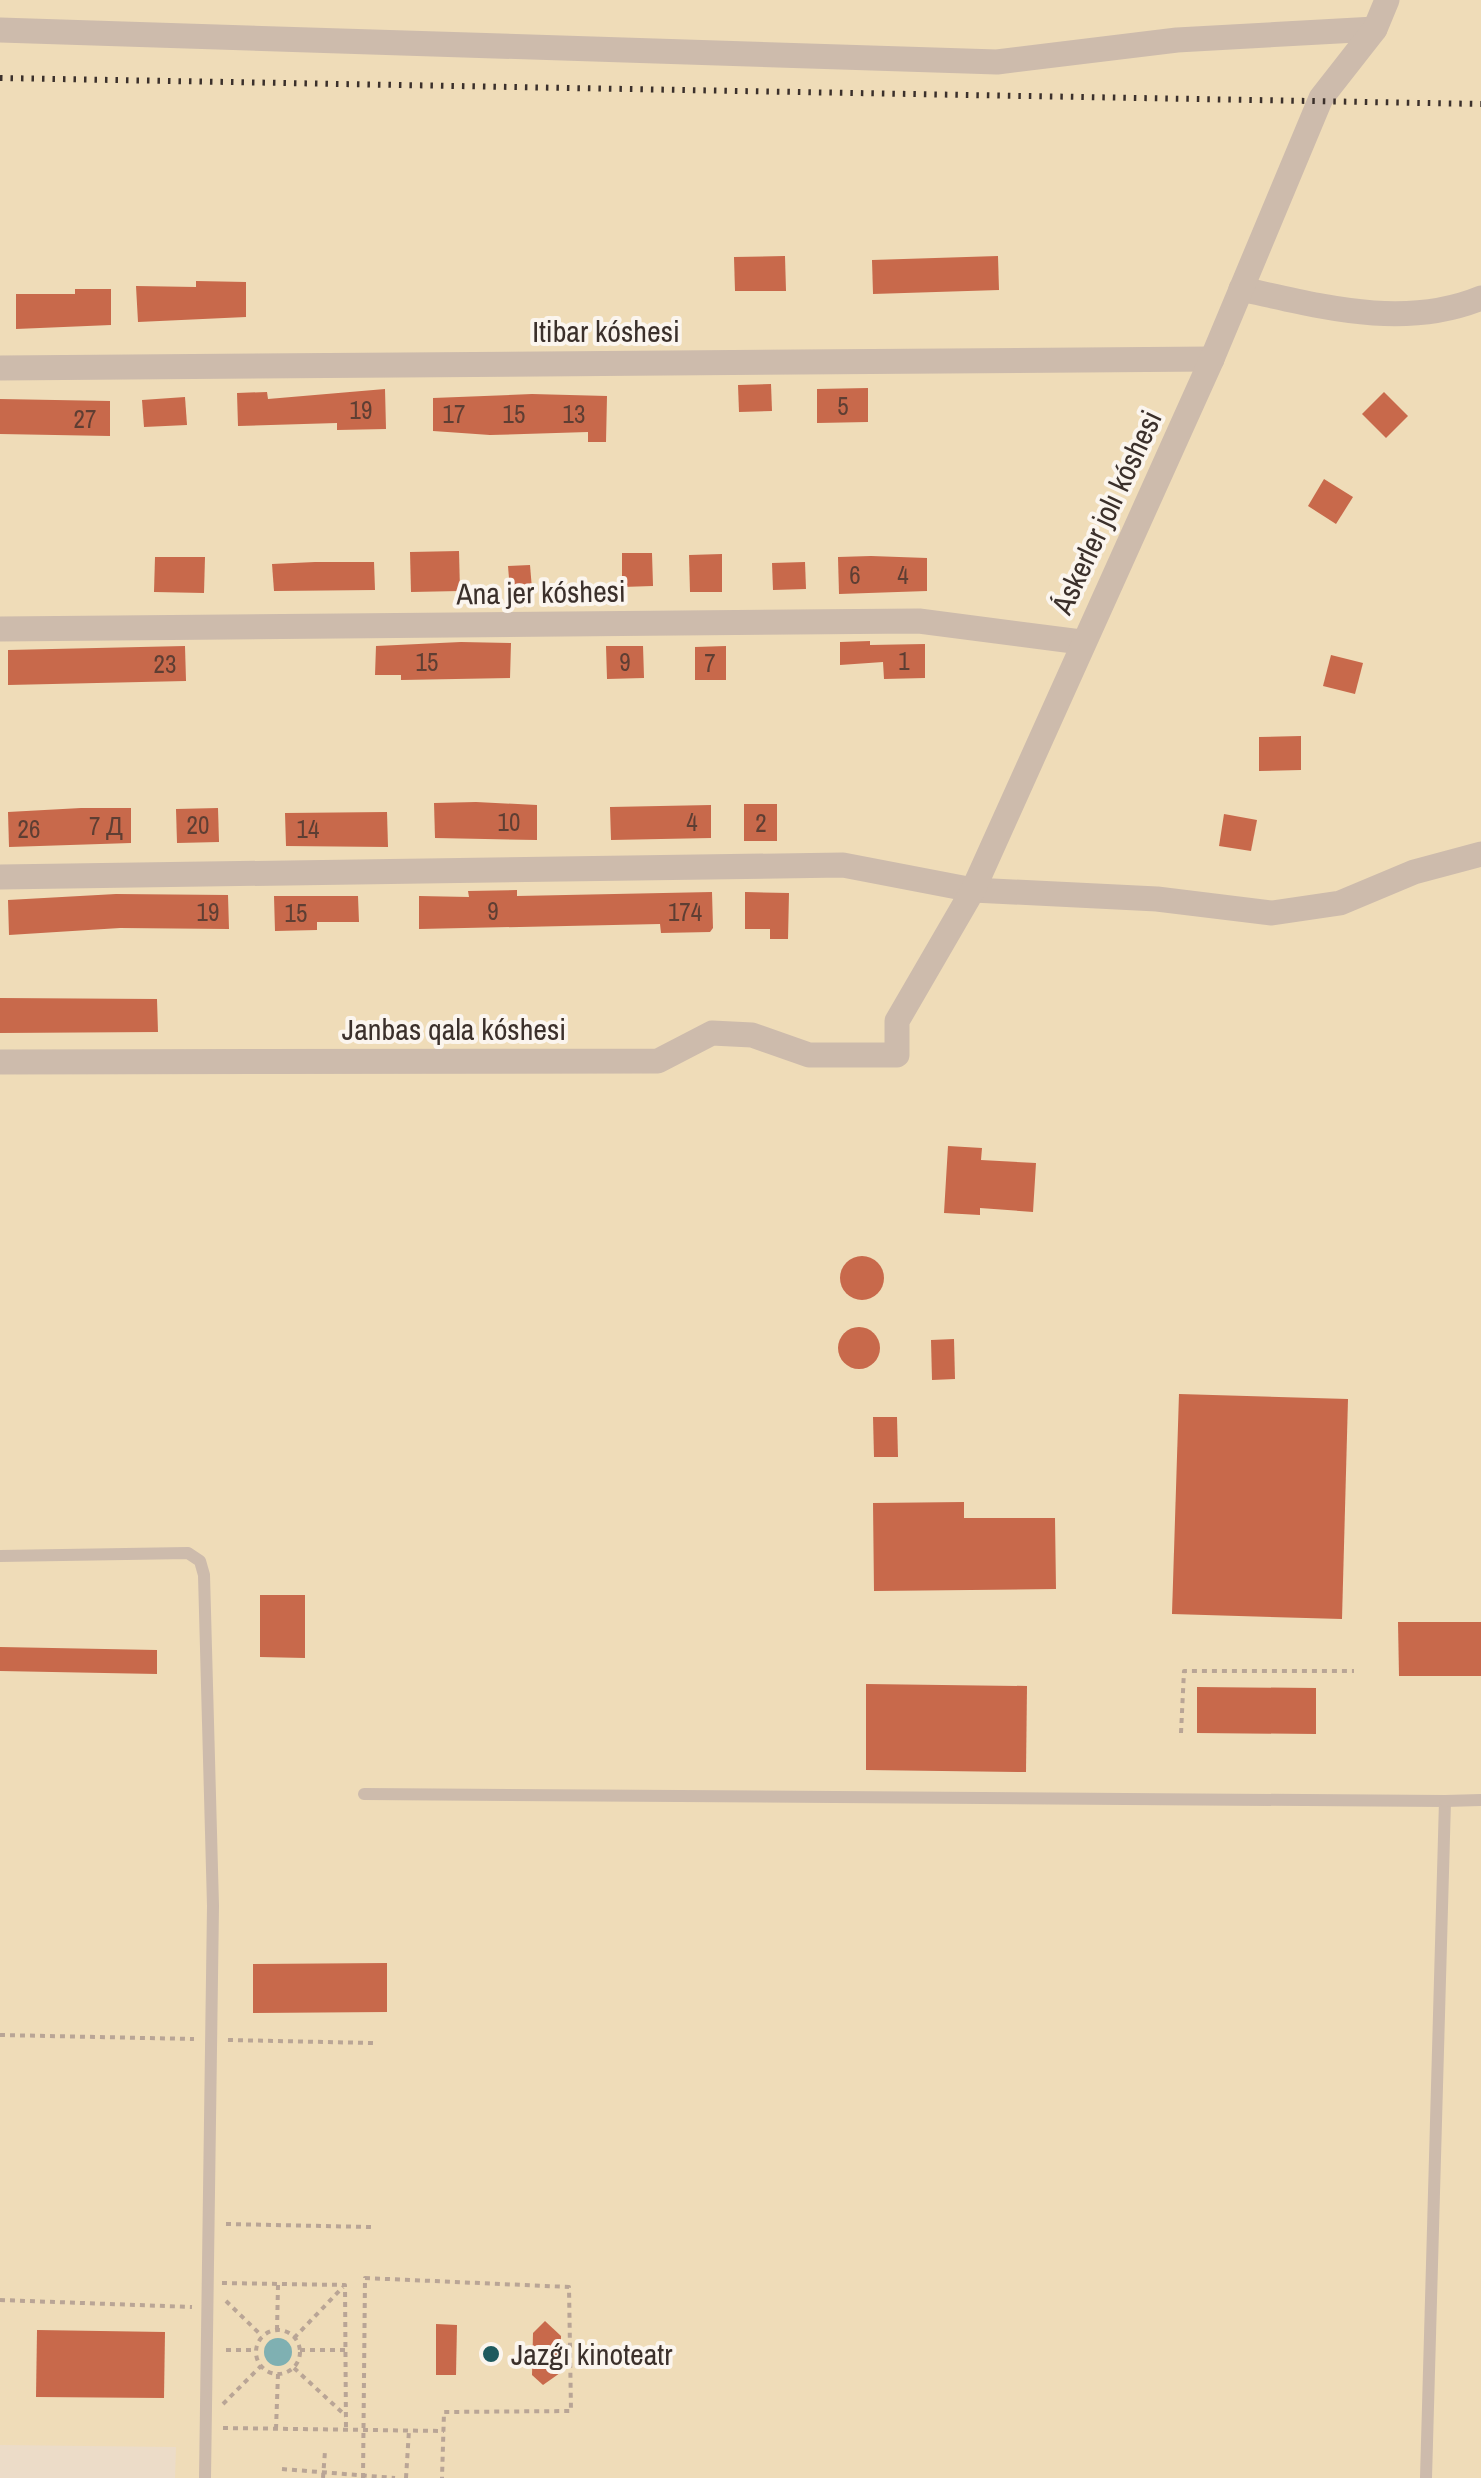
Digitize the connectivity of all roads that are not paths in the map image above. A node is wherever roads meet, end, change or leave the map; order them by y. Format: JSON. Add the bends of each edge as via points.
{"nodes":[{"id":1,"x":1386,"y":0,"type":"edge"},
{"id":2,"x":1374,"y":29,"type":"junction"},
{"id":3,"x":0,"y":30,"type":"edge"},
{"id":4,"x":1240,"y":290,"type":"junction"},
{"id":5,"x":1481,"y":298,"type":"edge"},
{"id":6,"x":1212,"y":360,"type":"junction"},
{"id":7,"x":0,"y":368,"type":"edge"},
{"id":8,"x":0,"y":630,"type":"edge"},
{"id":9,"x":1081,"y":642,"type":"junction"},
{"id":10,"x":1481,"y":854,"type":"edge"},
{"id":11,"x":0,"y":877,"type":"edge"},
{"id":12,"x":973,"y":890,"type":"junction"},
{"id":13,"x":897,"y":1055,"type":"joint"},
{"id":14,"x":0,"y":1062,"type":"edge"},
{"id":15,"x":0,"y":1556,"type":"edge"},
{"id":16,"x":364,"y":1794,"type":"dead end"},
{"id":17,"x":1446,"y":1800,"type":"junction"},
{"id":18,"x":1481,"y":1800,"type":"edge"},
{"id":19,"x":204,"y":2478,"type":"edge"},
{"id":20,"x":1426,"y":2478,"type":"edge"}],
"edges":[{"from":1,"to":2,"type":"street","name":"Áskerler jolı kóshesi"},
{"from":2,"to":3,"type":"street","via":[[1177,40],[997,62]]},
{"from":2,"to":4,"type":"street","name":"Áskerler jolı kóshesi","via":[[1321,98]]},
{"from":4,"to":5,"type":"street","via":[[1357,314],[1450,310]]},
{"from":4,"to":6,"type":"street","name":"Áskerler jolı kóshesi"},
{"from":6,"to":7,"type":"street","name":"Itibar kóshesi"},
{"from":6,"to":9,"type":"street","name":"Áskerler jolı kóshesi"},
{"from":8,"to":9,"type":"street","name":"Ana jer kóshesi","via":[[918,620]]},
{"from":9,"to":12,"type":"street","name":"Áskerler jolı kóshesi"},
{"from":10,"to":12,"type":"street","via":[[1340,903],[1272,913],[1157,899]]},
{"from":11,"to":12,"type":"street","via":[[843,865]]},
{"from":12,"to":13,"type":"street","name":"Áskerler jolı kóshesi","via":[[897,1022]]},
{"from":13,"to":14,"type":"street","name":"Janbas qala kóshesi","via":[[809,1055],[752,1036],[712,1033],[658,1061]]},
{"from":15,"to":19,"type":"lane","via":[[188,1552],[204,1576],[213,1906]]},
{"from":16,"to":17,"type":"lane"},
{"from":17,"to":18,"type":"lane"},
{"from":17,"to":20,"type":"lane"}]}
